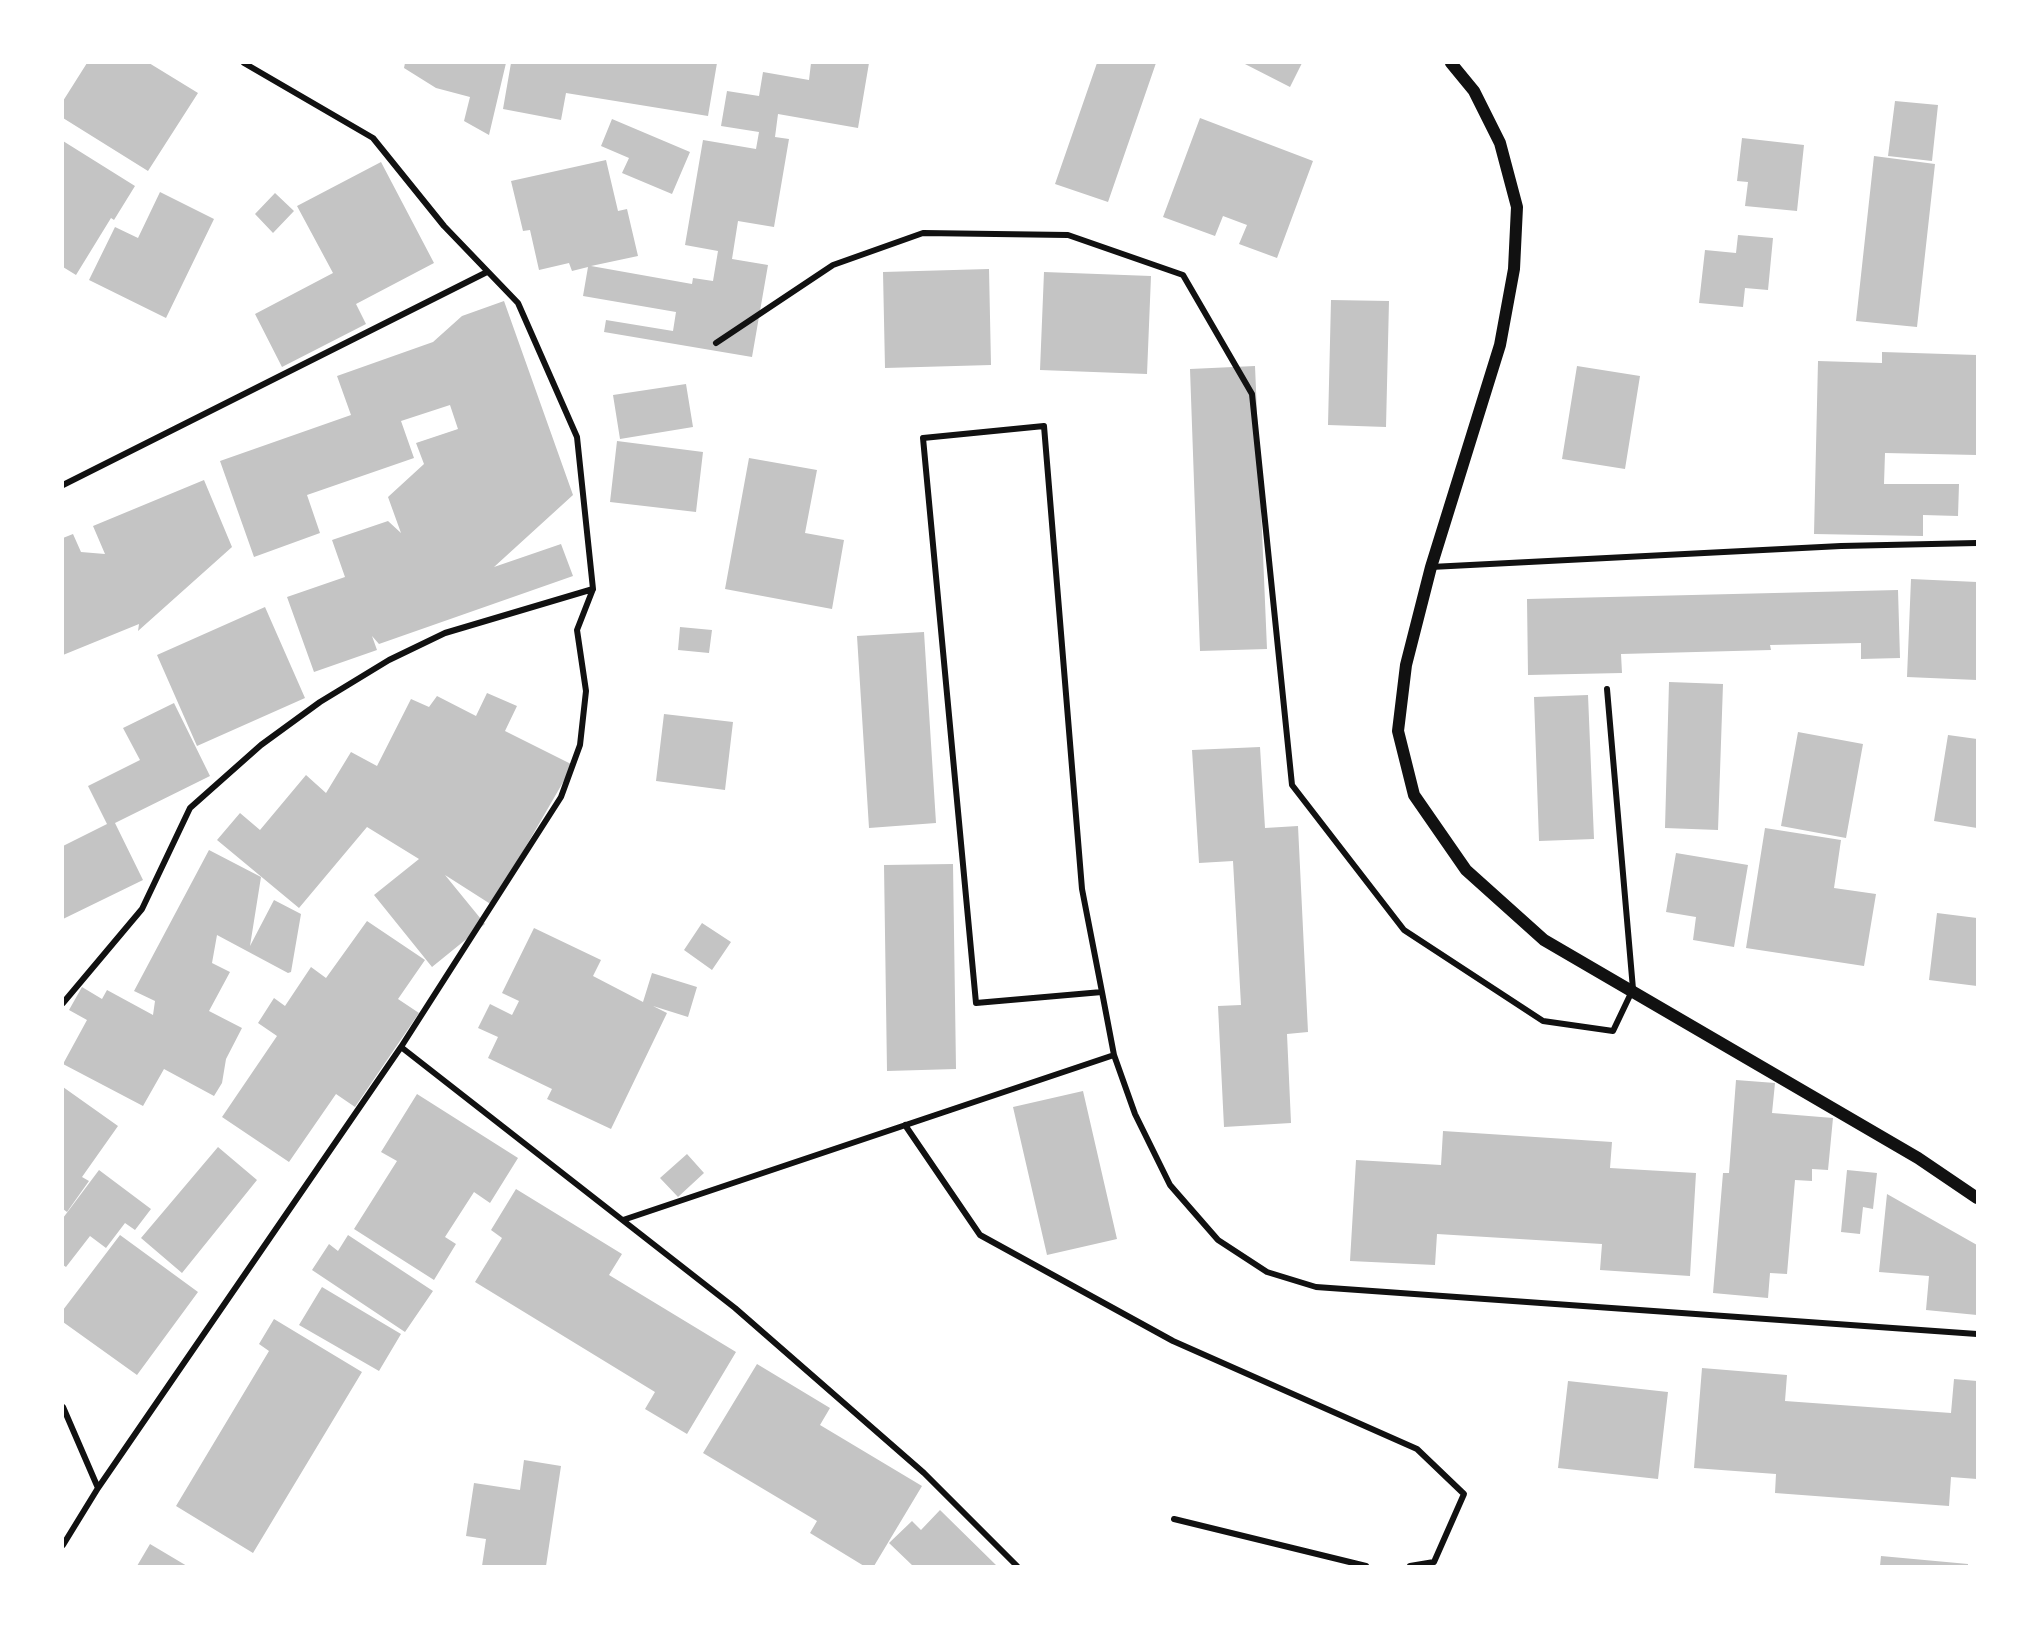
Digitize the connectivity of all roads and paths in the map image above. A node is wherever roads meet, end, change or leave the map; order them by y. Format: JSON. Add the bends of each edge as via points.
{"nodes":[{"id":1,"x":244,"y":63,"type":"edge"},
{"id":2,"x":1451,"y":63,"type":"edge"},
{"id":3,"x":487,"y":272,"type":"junction"},
{"id":4,"x":716,"y":343,"type":"dead end"},
{"id":5,"x":63,"y":485,"type":"edge"},
{"id":6,"x":1977,"y":543,"type":"edge"},
{"id":7,"x":1431,"y":567,"type":"junction"},
{"id":8,"x":593,"y":589,"type":"junction"},
{"id":9,"x":1607,"y":689,"type":"dead end"},
{"id":10,"x":1633,"y":989,"type":"junction"},
{"id":11,"x":1102,"y":992,"type":"junction"},
{"id":12,"x":63,"y":1003,"type":"edge"},
{"id":13,"x":401,"y":1047,"type":"junction"},
{"id":14,"x":1114,"y":1055,"type":"junction"},
{"id":15,"x":905,"y":1125,"type":"junction"},
{"id":16,"x":1977,"y":1198,"type":"edge"},
{"id":17,"x":622,"y":1220,"type":"junction"},
{"id":18,"x":1977,"y":1334,"type":"edge"},
{"id":19,"x":63,"y":1407,"type":"edge"},
{"id":20,"x":98,"y":1488,"type":"junction"},
{"id":21,"x":1174,"y":1518,"type":"dead end"},
{"id":22,"x":63,"y":1545,"type":"edge"},
{"id":23,"x":1017,"y":1566,"type":"edge"},
{"id":24,"x":1366,"y":1566,"type":"edge"},
{"id":25,"x":1410,"y":1566,"type":"edge"}],
"edges":[{"from":1,"to":3,"type":"street","via":[[373,138]]},
{"from":2,"to":7,"type":"main road","via":[[1474,90],[1500,143],[1516,207],[1514,269],[1500,345]]},
{"from":3,"to":5,"type":"street"},
{"from":3,"to":8,"type":"street","via":[[518,303],[577,437]]},
{"from":4,"to":10,"type":"street","via":[[833,265],[922,233],[1068,235],[1183,275],[1252,394],[1292,785],[1404,930],[1543,1021],[1613,1031]]},
{"from":6,"to":7,"type":"street"},
{"from":7,"to":10,"type":"main road","via":[[1406,664],[1398,731],[1414,795],[1466,870],[1544,940]]},
{"from":8,"to":12,"type":"street","via":[[445,633],[388,660],[261,745],[190,808],[142,909]]},
{"from":8,"to":13,"type":"street","via":[[577,630],[586,691],[580,744],[561,797]]},
{"from":9,"to":10,"type":"street"},
{"from":10,"to":16,"type":"main road","via":[[1918,1158]]},
{"from":11,"to":11,"type":"street","via":[[976,1004],[923,438],[1044,426],[1082,889]]},
{"from":11,"to":14,"type":"street"},
{"from":13,"to":17,"type":"street"},
{"from":13,"to":20,"type":"street"},
{"from":14,"to":15,"type":"street"},
{"from":14,"to":18,"type":"street","via":[[1135,1114],[1170,1185],[1218,1240],[1267,1272],[1316,1287]]},
{"from":15,"to":17,"type":"street"},
{"from":15,"to":25,"type":"street","via":[[980,1235],[1173,1341],[1417,1449],[1464,1494],[1434,1562]]},
{"from":17,"to":23,"type":"street","via":[[735,1308],[924,1473]]},
{"from":19,"to":20,"type":"street"},
{"from":20,"to":22,"type":"street"},
{"from":21,"to":24,"type":"street"}]}
